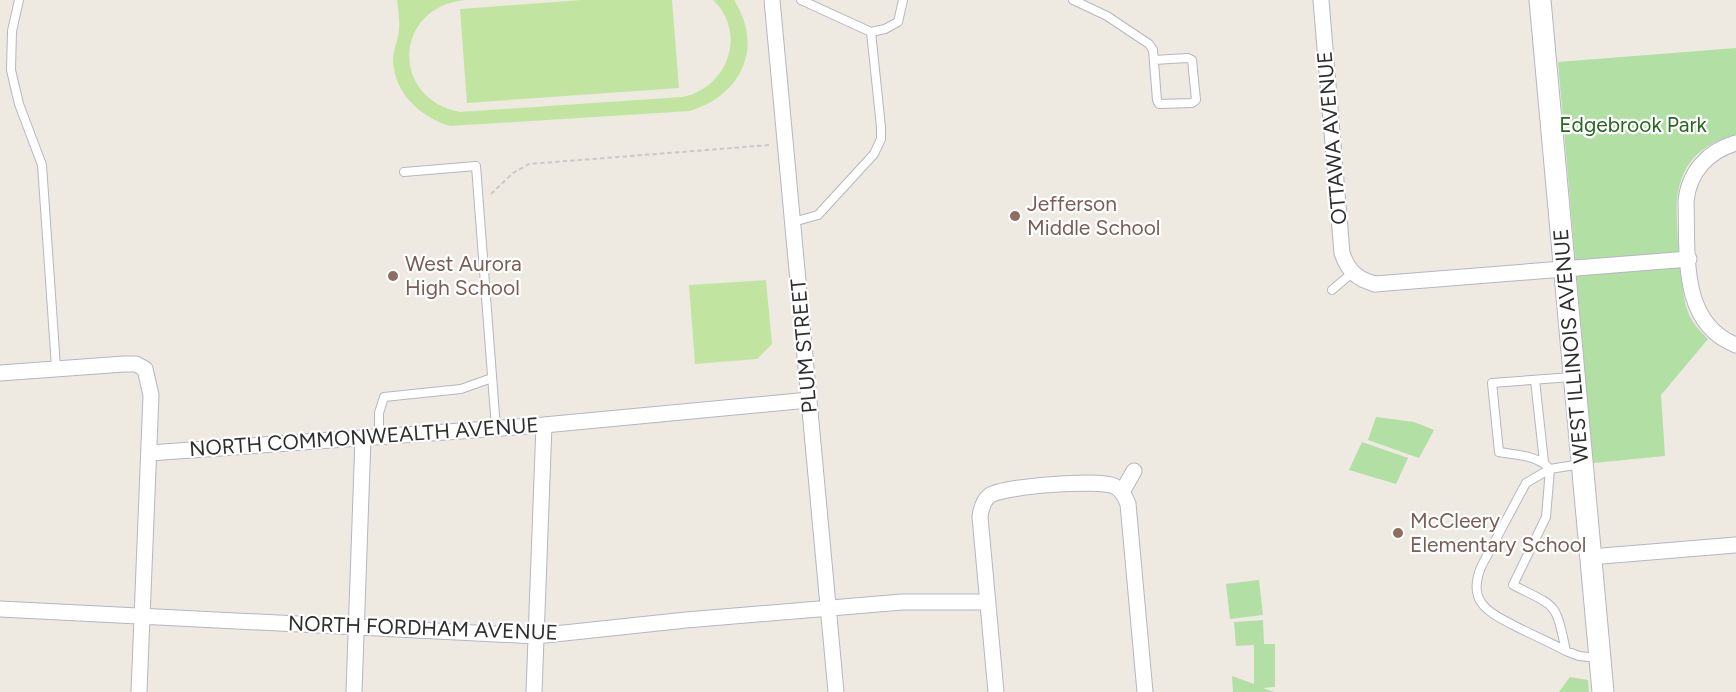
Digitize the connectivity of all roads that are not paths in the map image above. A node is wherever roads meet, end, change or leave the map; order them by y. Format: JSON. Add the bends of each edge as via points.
{"nodes":[{"id":1,"x":19,"y":0,"type":"edge"},
{"id":2,"x":772,"y":0,"type":"edge"},
{"id":3,"x":801,"y":0,"type":"edge"},
{"id":4,"x":903,"y":0,"type":"edge"},
{"id":5,"x":1073,"y":0,"type":"edge"},
{"id":6,"x":1321,"y":0,"type":"edge"},
{"id":7,"x":1540,"y":0,"type":"edge"},
{"id":8,"x":871,"y":32,"type":"junction"},
{"id":9,"x":1154,"y":60,"type":"junction"},
{"id":10,"x":1736,"y":143,"type":"edge"},
{"id":11,"x":404,"y":172,"type":"dead end"},
{"id":12,"x":793,"y":222,"type":"junction"},
{"id":13,"x":1689,"y":259,"type":"junction"},
{"id":14,"x":1564,"y":269,"type":"junction"},
{"id":15,"x":1352,"y":273,"type":"junction"},
{"id":16,"x":1332,"y":290,"type":"dead end"},
{"id":17,"x":1736,"y":345,"type":"edge"},
{"id":18,"x":56,"y":367,"type":"junction"},
{"id":19,"x":0,"y":373,"type":"edge"},
{"id":20,"x":1574,"y":377,"type":"junction"},
{"id":21,"x":492,"y":378,"type":"junction"},
{"id":22,"x":1535,"y":380,"type":"junction"},
{"id":23,"x":809,"y":400,"type":"junction"},
{"id":24,"x":544,"y":424,"type":"junction"},
{"id":25,"x":496,"y":428,"type":"junction"},
{"id":26,"x":379,"y":437,"type":"junction"},
{"id":27,"x":363,"y":438,"type":"junction"},
{"id":28,"x":149,"y":453,"type":"junction"},
{"id":29,"x":1544,"y":462,"type":"junction"},
{"id":30,"x":1582,"y":464,"type":"junction"},
{"id":31,"x":1551,"y":469,"type":"junction"},
{"id":32,"x":1134,"y":471,"type":"dead end"},
{"id":33,"x":1122,"y":492,"type":"junction"},
{"id":34,"x":1736,"y":545,"type":"edge"},
{"id":35,"x":1590,"y":557,"type":"junction"},
{"id":36,"x":988,"y":602,"type":"junction"},
{"id":37,"x":828,"y":608,"type":"junction"},
{"id":38,"x":0,"y":609,"type":"edge"},
{"id":39,"x":142,"y":616,"type":"junction"},
{"id":40,"x":356,"y":628,"type":"junction"},
{"id":41,"x":536,"y":636,"type":"junction"},
{"id":42,"x":1566,"y":651,"type":"junction"},
{"id":43,"x":1600,"y":658,"type":"junction"},
{"id":44,"x":139,"y":692,"type":"edge"},
{"id":45,"x":354,"y":692,"type":"edge"},
{"id":46,"x":534,"y":692,"type":"edge"},
{"id":47,"x":836,"y":692,"type":"edge"},
{"id":48,"x":996,"y":692,"type":"edge"},
{"id":49,"x":1145,"y":692,"type":"edge"},
{"id":50,"x":1603,"y":692,"type":"edge"}],
"edges":[{"from":1,"to":18,"type":"lane","via":[[12,31],[11,70],[42,165]]},
{"from":2,"to":12,"type":"street","name":"PLUM STREET"},
{"from":3,"to":8,"type":"lane"},
{"from":4,"to":8,"type":"lane","via":[[898,22]]},
{"from":5,"to":9,"type":"lane","via":[[1107,16],[1149,44]]},
{"from":6,"to":15,"type":"street","name":"OTTAWA AVENUE","via":[[1342,253]]},
{"from":7,"to":14,"type":"main road","name":"WEST ILLINOIS AVENUE"},
{"from":8,"to":12,"type":"lane","via":[[881,139],[874,154],[818,215]]},
{"from":9,"to":9,"type":"lane","via":[[1159,104],[1196,100],[1192,60]]},
{"from":10,"to":13,"type":"street","via":[[1708,157],[1690,182],[1686,201]]},
{"from":11,"to":21,"type":"lane","via":[[476,166]]},
{"from":12,"to":23,"type":"street","name":"PLUM STREET"},
{"from":13,"to":14,"type":"street"},
{"from":13,"to":17,"type":"street","via":[[1698,314],[1716,336]]},
{"from":14,"to":15,"type":"street","via":[[1375,284]]},
{"from":14,"to":20,"type":"main road","name":"WEST ILLINOIS AVENUE"},
{"from":15,"to":16,"type":"lane"},
{"from":18,"to":19,"type":"street"},
{"from":18,"to":28,"type":"street","via":[[136,364],[145,369],[151,395]]},
{"from":20,"to":22,"type":"lane"},
{"from":20,"to":30,"type":"main road","name":"WEST ILLINOIS AVENUE"},
{"from":21,"to":25,"type":"lane"},
{"from":21,"to":26,"type":"lane","via":[[462,389],[384,397]]},
{"from":22,"to":29,"type":"lane"},
{"from":22,"to":29,"type":"lane","via":[[1492,383],[1498,452]]},
{"from":23,"to":24,"type":"street","name":"NORTH COMMONWEALTH AVENUE"},
{"from":23,"to":37,"type":"street","name":"PLUM STREET"},
{"from":24,"to":25,"type":"street","name":"NORTH COMMONWEALTH AVENUE"},
{"from":24,"to":41,"type":"street"},
{"from":25,"to":26,"type":"street","name":"NORTH COMMONWEALTH AVENUE"},
{"from":26,"to":27,"type":"street","name":"NORTH COMMONWEALTH AVENUE"},
{"from":27,"to":28,"type":"street","name":"NORTH COMMONWEALTH AVENUE"},
{"from":27,"to":40,"type":"street"},
{"from":28,"to":39,"type":"street"},
{"from":29,"to":31,"type":"lane"},
{"from":30,"to":31,"type":"lane"},
{"from":30,"to":35,"type":"main road","name":"WEST ILLINOIS AVENUE"},
{"from":31,"to":42,"type":"lane","via":[[1546,517],[1513,585],[1552,605]]},
{"from":31,"to":42,"type":"lane","via":[[1533,477],[1520,491],[1477,576],[1476,590],[1491,614]]},
{"from":32,"to":33,"type":"street"},
{"from":33,"to":36,"type":"street","via":[[1114,485],[1095,483],[1000,492],[987,498],[980,517]]},
{"from":33,"to":49,"type":"street","via":[[1128,504]]},
{"from":34,"to":35,"type":"street"},
{"from":35,"to":43,"type":"main road","name":"WEST ILLINOIS AVENUE"},
{"from":36,"to":37,"type":"street","name":"NORTH FORDHAM AVENUE","via":[[902,602]]},
{"from":36,"to":48,"type":"street"},
{"from":37,"to":41,"type":"street","name":"NORTH FORDHAM AVENUE"},
{"from":37,"to":47,"type":"street","name":"PLUM STREET"},
{"from":38,"to":39,"type":"street","name":"NORTH FORDHAM AVENUE"},
{"from":39,"to":40,"type":"street","name":"NORTH FORDHAM AVENUE"},
{"from":39,"to":44,"type":"street"},
{"from":40,"to":41,"type":"street","name":"NORTH FORDHAM AVENUE"},
{"from":40,"to":45,"type":"street"},
{"from":41,"to":46,"type":"street"},
{"from":42,"to":43,"type":"lane"},
{"from":43,"to":50,"type":"main road","name":"WEST ILLINOIS AVENUE"}]}
